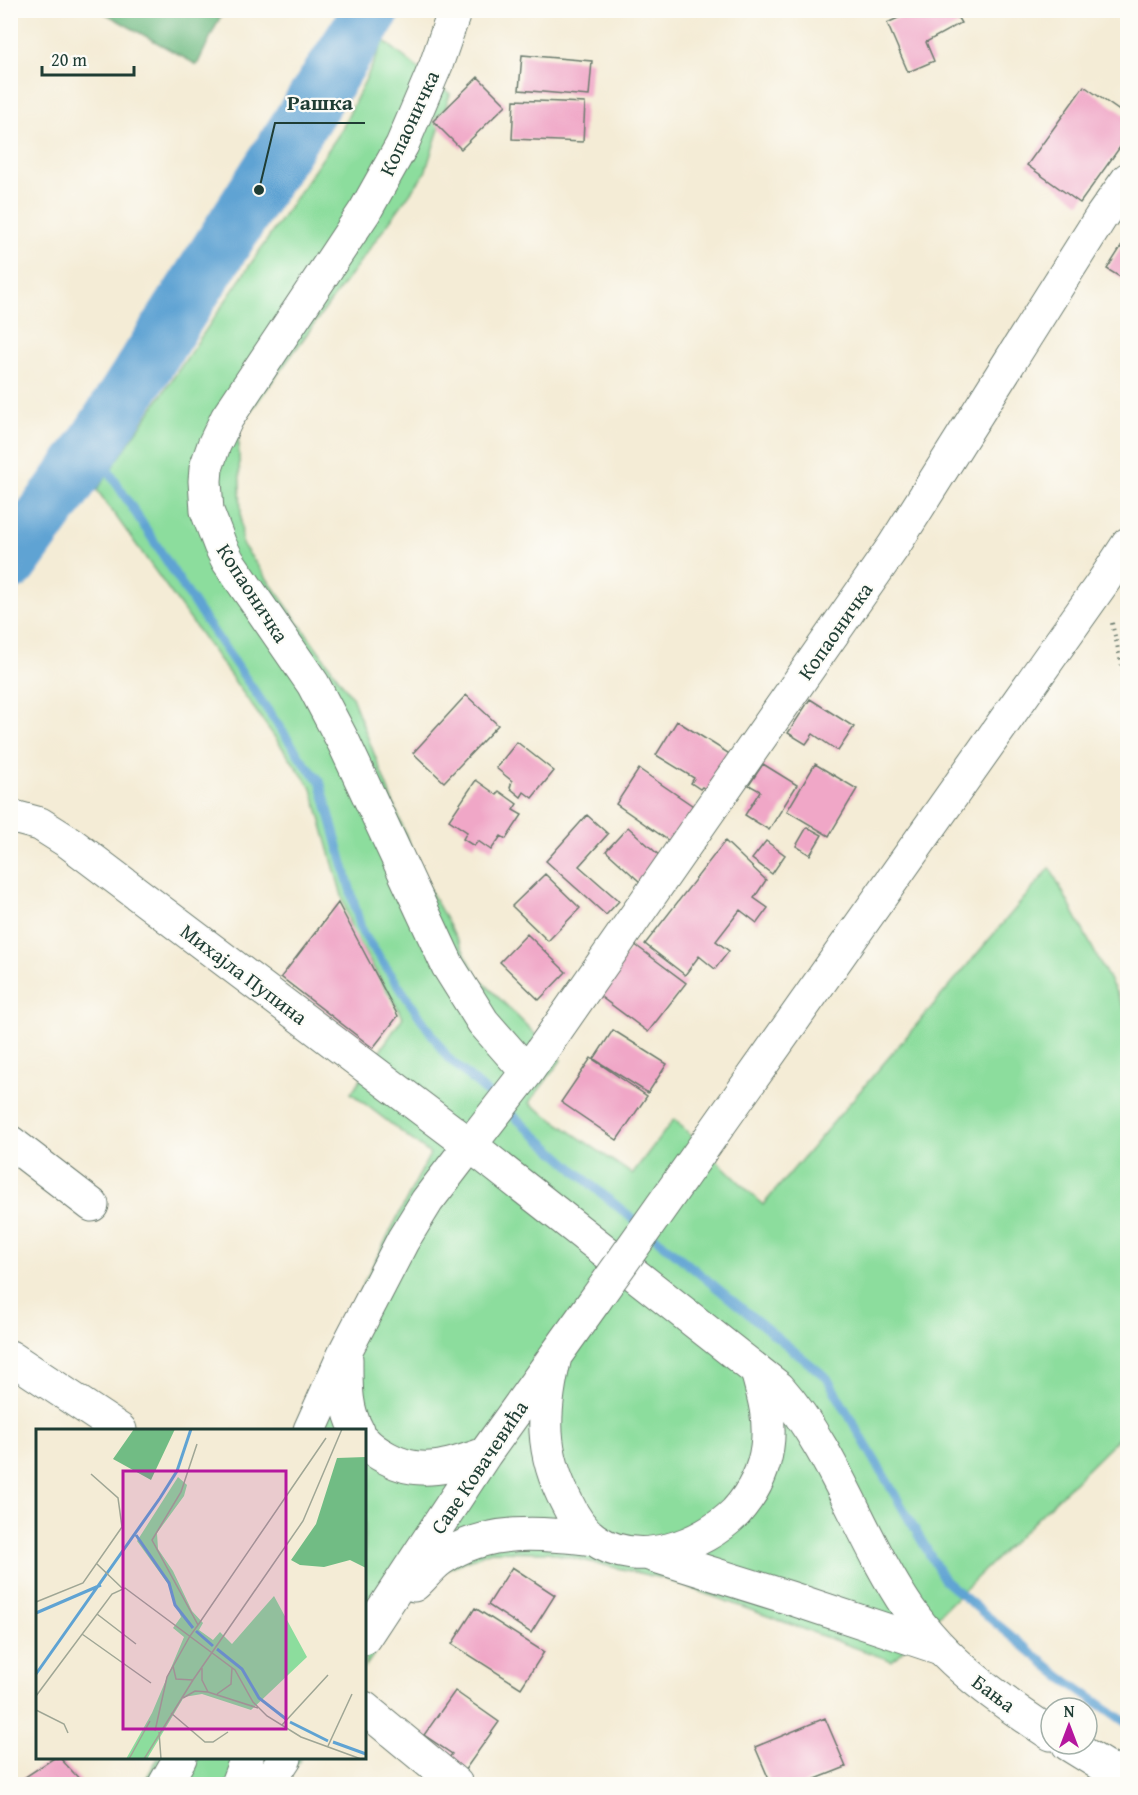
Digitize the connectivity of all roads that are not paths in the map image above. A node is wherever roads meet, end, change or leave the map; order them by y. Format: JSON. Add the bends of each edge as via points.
{"nodes":[{"id":1,"x":455,"y":10,"type":"edge"},
{"id":2,"x":1128,"y":179,"type":"edge"},
{"id":3,"x":1128,"y":544,"type":"edge"},
{"id":4,"x":10,"y":816,"type":"edge"},
{"id":5,"x":509,"y":1095,"type":"junction"},
{"id":6,"x":10,"y":1142,"type":"edge"},
{"id":7,"x":470,"y":1145,"type":"junction"},
{"id":8,"x":92,"y":1205,"type":"dead end"},
{"id":9,"x":347,"y":1348,"type":"junction"},
{"id":10,"x":10,"y":1357,"type":"edge"},
{"id":11,"x":555,"y":1358,"type":"junction"},
{"id":12,"x":757,"y":1371,"type":"junction"},
{"id":13,"x":117,"y":1429,"type":"edge"},
{"id":14,"x":311,"y":1429,"type":"edge"},
{"id":15,"x":356,"y":1429,"type":"edge"},
{"id":16,"x":366,"y":1443,"type":"edge"},
{"id":17,"x":485,"y":1455,"type":"junction"},
{"id":18,"x":594,"y":1539,"type":"junction"},
{"id":19,"x":647,"y":1553,"type":"junction"},
{"id":20,"x":366,"y":1636,"type":"edge"},
{"id":21,"x":940,"y":1648,"type":"junction"},
{"id":22,"x":366,"y":1710,"type":"edge"},
{"id":23,"x":1039,"y":1726,"type":"edge"},
{"id":24,"x":1094,"y":1756,"type":"edge"},
{"id":25,"x":179,"y":1759,"type":"edge"},
{"id":26,"x":247,"y":1759,"type":"edge"},
{"id":27,"x":284,"y":1759,"type":"edge"},
{"id":28,"x":1122,"y":1769,"type":"edge"},
{"id":29,"x":165,"y":1785,"type":"edge"},
{"id":30,"x":237,"y":1785,"type":"edge"},
{"id":31,"x":268,"y":1785,"type":"edge"},
{"id":32,"x":456,"y":1785,"type":"edge"}],
"edges":[{"from":1,"to":5,"type":"street","name":"Копаоничка","via":[[402,145],[365,211],[227,418],[209,460],[205,495],[228,561],[314,684],[329,713],[448,966],[483,1022]]},
{"from":2,"to":5,"type":"street","name":"Копаоничка","via":[[893,547]]},
{"from":3,"to":11,"type":"street","name":"Саве Ковачевића","bridge":true},
{"from":4,"to":7,"type":"street","name":"Михајла Пупина","via":[[40,824],[70,843]]},
{"from":5,"to":7,"type":"street"},
{"from":6,"to":8,"type":"street"},
{"from":7,"to":9,"type":"street","via":[[403,1240]]},
{"from":7,"to":12,"type":"street","name":"Михајла Пупина"},
{"from":9,"to":14,"type":"street"},
{"from":9,"to":15,"type":"street","via":[[347,1406]]},
{"from":10,"to":13,"type":"street"},
{"from":11,"to":17,"type":"street","name":"Саве Ковачевића"},
{"from":11,"to":18,"type":"street","via":[[546,1394],[549,1458],[570,1510]]},
{"from":12,"to":19,"type":"street","via":[[768,1430],[763,1465],[748,1497],[724,1523],[696,1540]]},
{"from":12,"to":21,"type":"street","name":"Бања","via":[[779,1388],[810,1430],[907,1607]]},
{"from":16,"to":17,"type":"street","via":[[385,1457],[412,1468],[450,1466]]},
{"from":17,"to":20,"type":"street","name":"Саве Ковачевића"},
{"from":18,"to":19,"type":"street","via":[[620,1550]]},
{"from":18,"to":20,"type":"street","via":[[520,1534],[459,1547],[439,1560]]},
{"from":19,"to":21,"type":"street"},
{"from":21,"to":23,"type":"street","name":"Бања","via":[[970,1676]]},
{"from":22,"to":32,"type":"street"},
{"from":24,"to":28,"type":"street"},
{"from":25,"to":29,"type":"street"},
{"from":26,"to":30,"type":"street"},
{"from":27,"to":31,"type":"street"}]}
